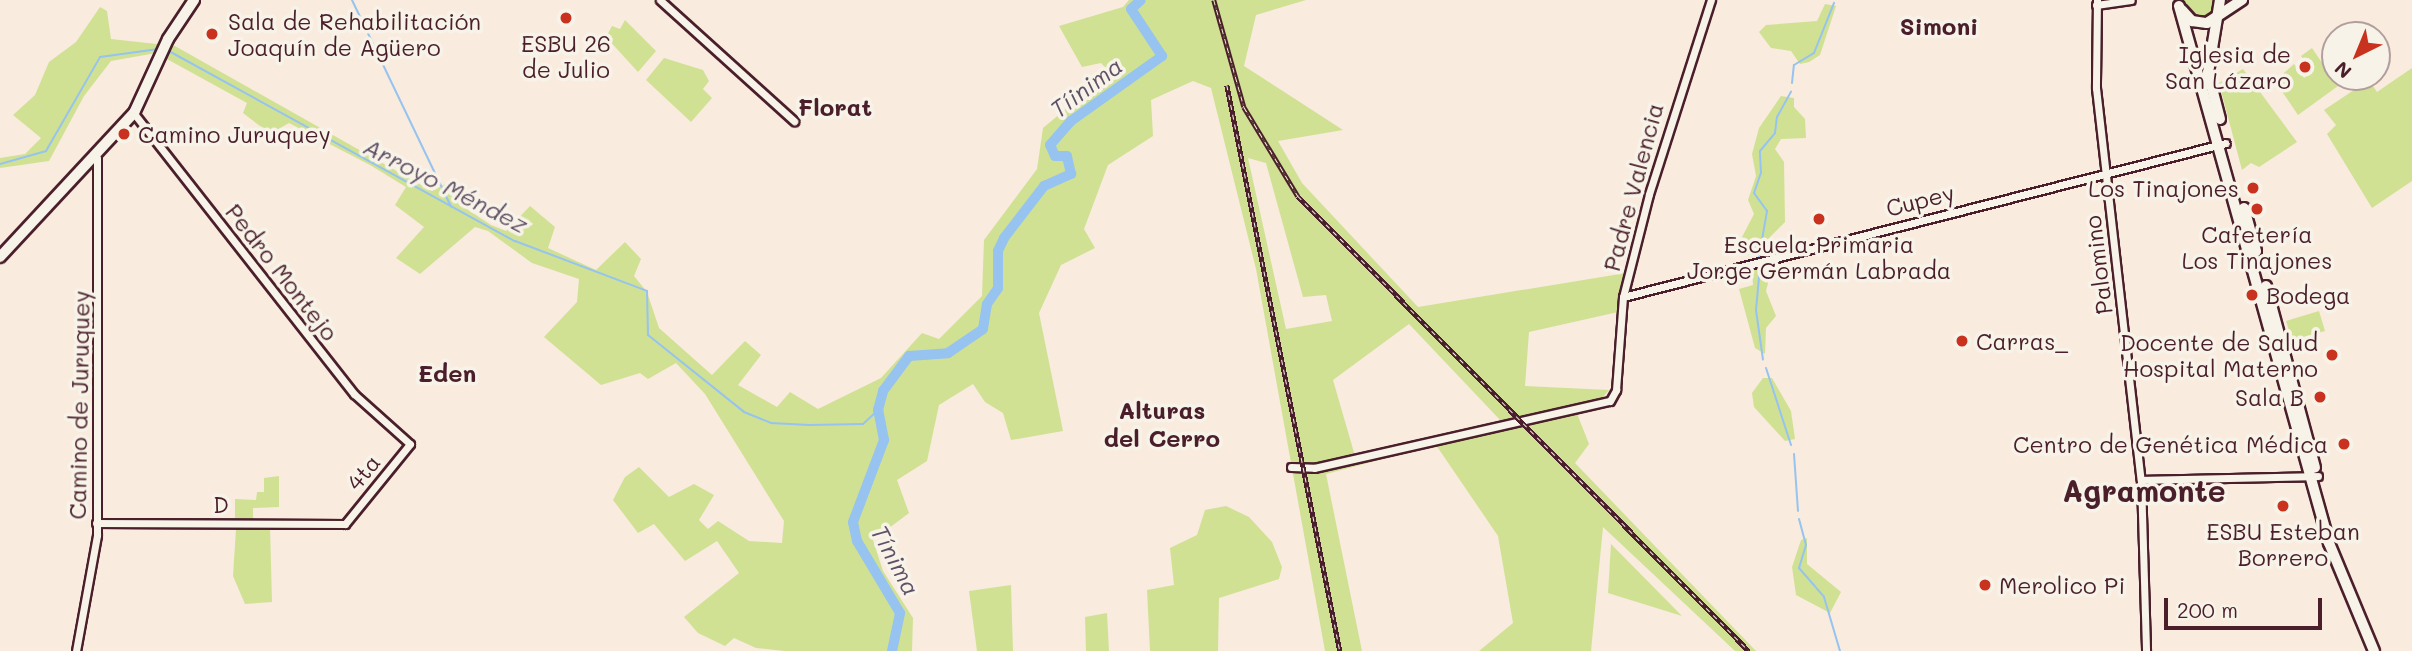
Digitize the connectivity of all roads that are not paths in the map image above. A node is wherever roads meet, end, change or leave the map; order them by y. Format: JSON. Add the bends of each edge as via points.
{"nodes":[{"id":1,"x":194,"y":0,"type":"edge"},
{"id":2,"x":660,"y":0,"type":"edge"},
{"id":3,"x":1711,"y":0,"type":"edge"},
{"id":4,"x":2131,"y":0,"type":"edge"},
{"id":5,"x":2222,"y":0,"type":"edge"},
{"id":6,"x":2241,"y":1,"type":"edge"},
{"id":7,"x":2096,"y":2,"type":"edge"},
{"id":8,"x":2178,"y":3,"type":"edge"},
{"id":9,"x":2219,"y":16,"type":"junction"},
{"id":10,"x":2200,"y":24,"type":"junction"},
{"id":11,"x":2216,"y":29,"type":"junction"},
{"id":12,"x":134,"y":113,"type":"junction"},
{"id":13,"x":794,"y":121,"type":"dead end"},
{"id":14,"x":2223,"y":144,"type":"junction"},
{"id":15,"x":97,"y":158,"type":"junction"},
{"id":16,"x":2107,"y":175,"type":"junction"},
{"id":17,"x":0,"y":257,"type":"edge"},
{"id":18,"x":1628,"y":280,"type":"junction"},
{"id":19,"x":1638,"y":293,"type":"junction"},
{"id":20,"x":1623,"y":297,"type":"junction"},
{"id":21,"x":410,"y":444,"type":"joint"},
{"id":22,"x":1291,"y":467,"type":"dead end"},
{"id":23,"x":2315,"y":477,"type":"junction"},
{"id":24,"x":2141,"y":480,"type":"junction"},
{"id":25,"x":96,"y":523,"type":"junction"},
{"id":26,"x":345,"y":524,"type":"joint"},
{"id":27,"x":76,"y":651,"type":"edge"},
{"id":28,"x":2146,"y":651,"type":"edge"},
{"id":29,"x":2374,"y":651,"type":"edge"}],
"edges":[{"from":1,"to":12,"type":"main road","via":[[168,39]]},
{"from":2,"to":13,"type":"street"},
{"from":3,"to":18,"type":"street","name":"Padre Valencia","via":[[1656,171]]},
{"from":4,"to":7,"type":"street"},
{"from":5,"to":6,"type":"main road"},
{"from":5,"to":9,"type":"main road"},
{"from":6,"to":9,"type":"main road"},
{"from":7,"to":16,"type":"street","name":"Palomino","via":[[2096,88]]},
{"from":8,"to":10,"type":"main road"},
{"from":8,"to":14,"type":"main road"},
{"from":9,"to":10,"type":"main road"},
{"from":9,"to":11,"type":"main road"},
{"from":10,"to":11,"type":"main road"},
{"from":11,"to":14,"type":"main road","via":[[2208,73]]},
{"from":12,"to":15,"type":"main road"},
{"from":12,"to":21,"type":"street","name":"Pedro Montejo","via":[[355,394]]},
{"from":14,"to":16,"type":"street","name":"Cupey"},
{"from":14,"to":23,"type":"main road"},
{"from":15,"to":17,"type":"main road"},
{"from":15,"to":25,"type":"street","name":"Camino de Juruquey","via":[[101,353]]},
{"from":16,"to":19,"type":"street","name":"Cupey"},
{"from":16,"to":24,"type":"street","name":"Palomino"},
{"from":18,"to":19,"type":"street"},
{"from":18,"to":20,"type":"street","name":"Padre Valencia"},
{"from":19,"to":20,"type":"street","name":"Cupey"},
{"from":20,"to":22,"type":"street","name":"Padre Valencia","via":[[1616,390],[1610,401],[1314,468]]},
{"from":21,"to":26,"type":"street","name":"4ta"},
{"from":23,"to":24,"type":"street"},
{"from":23,"to":29,"type":"main road","via":[[2343,575]]},
{"from":24,"to":28,"type":"street","name":"Palomino"},
{"from":25,"to":26,"type":"street","name":"D"},
{"from":25,"to":27,"type":"street","name":"Camino de Juruquey"}]}
